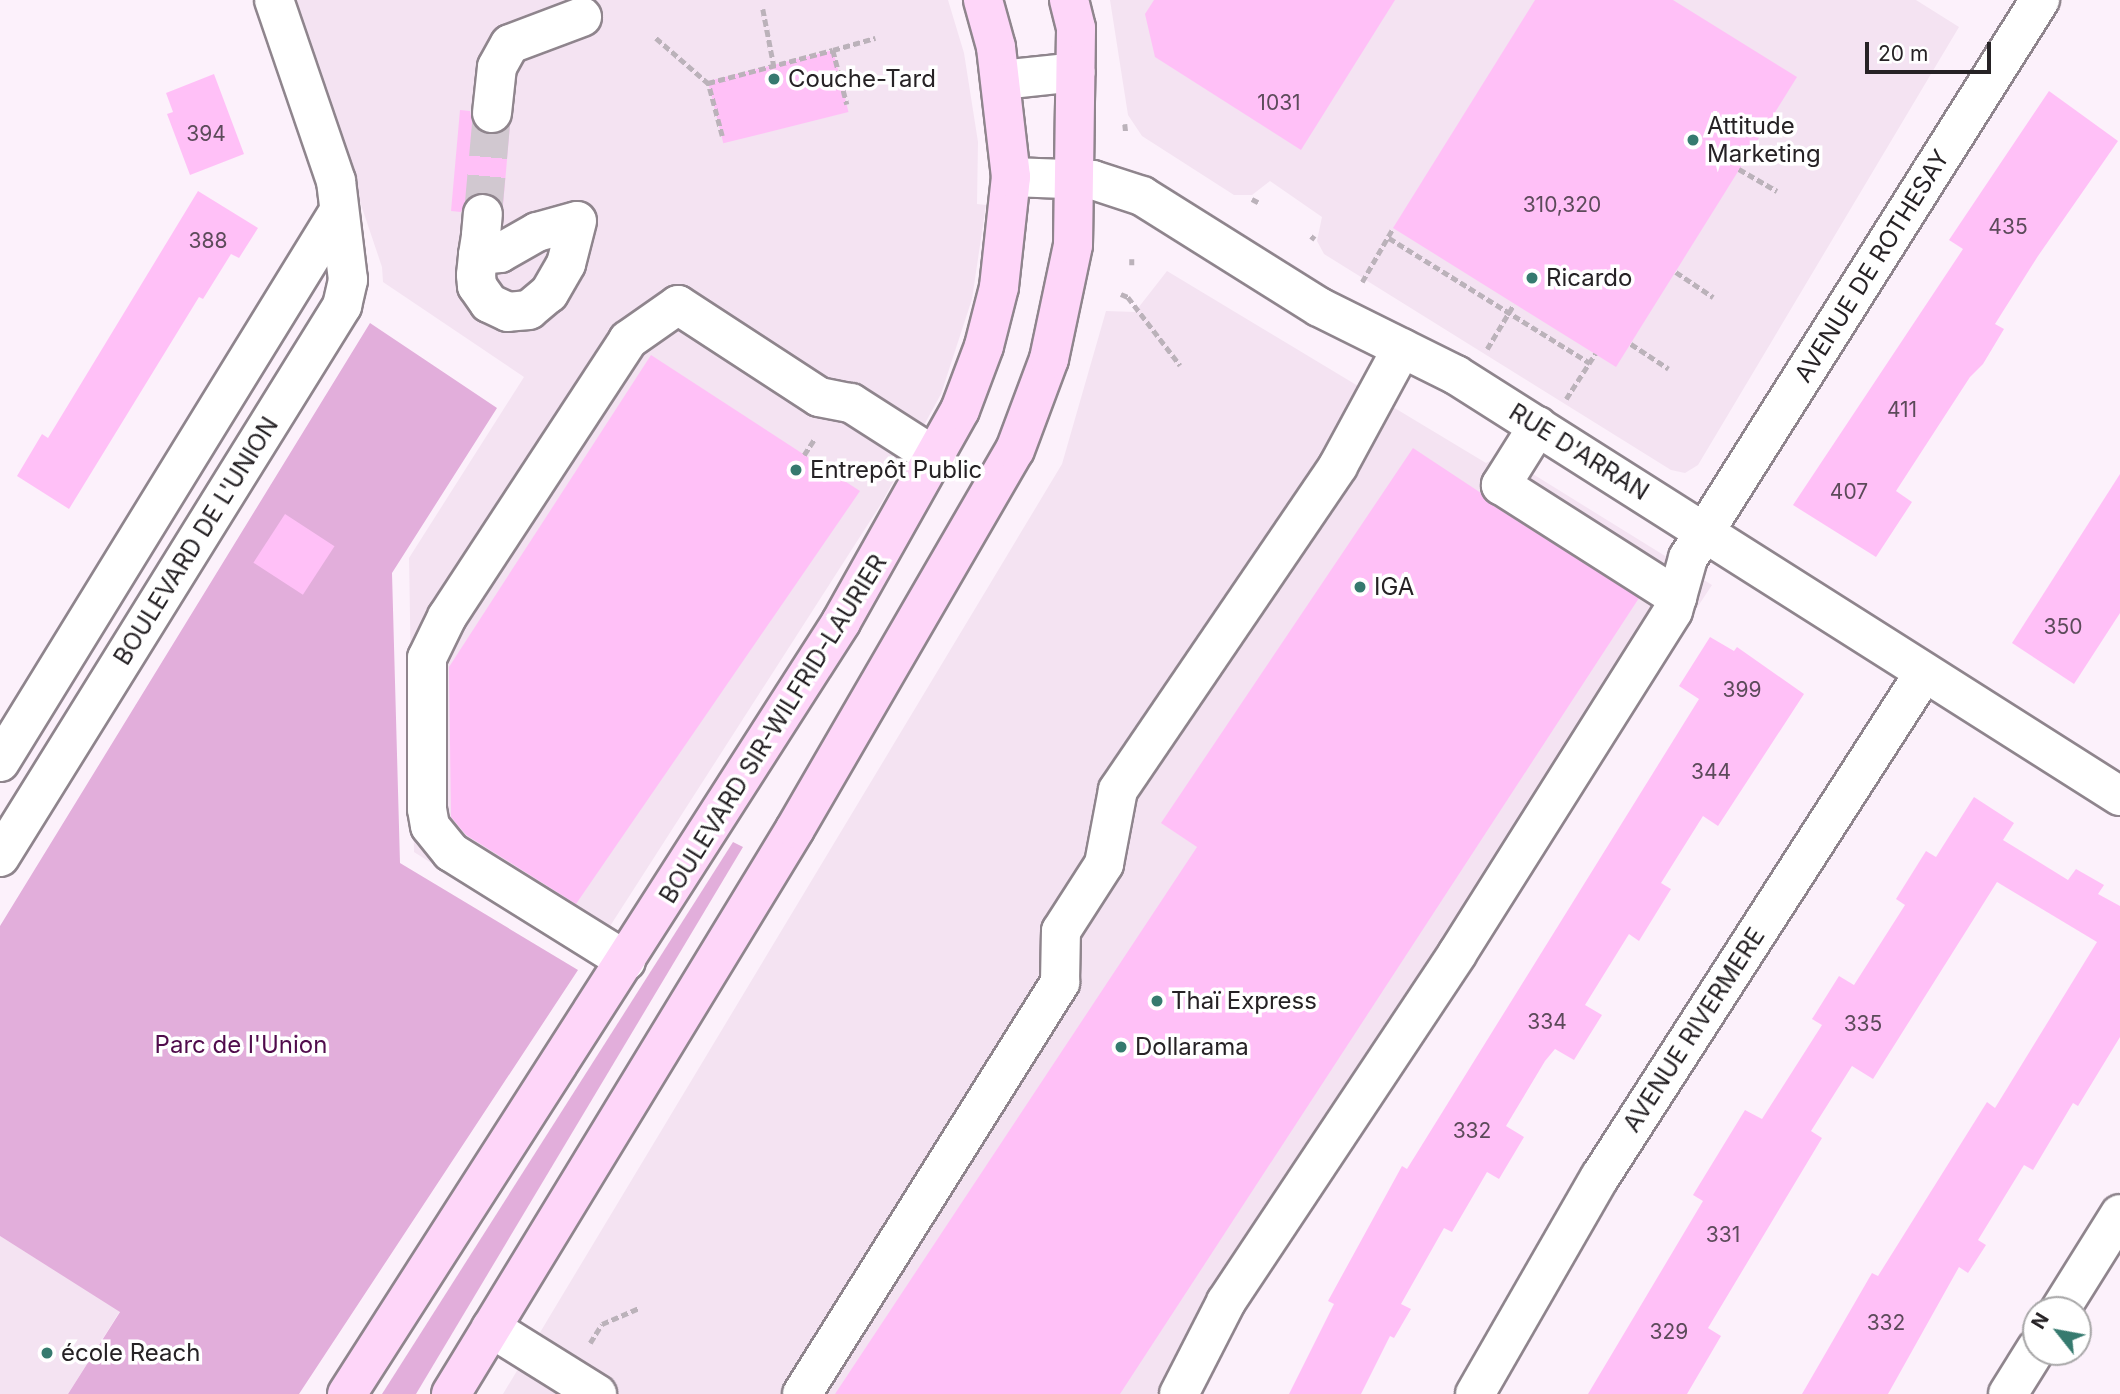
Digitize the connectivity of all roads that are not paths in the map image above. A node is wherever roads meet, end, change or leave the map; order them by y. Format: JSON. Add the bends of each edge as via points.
{"nodes":[{"id":1,"x":274,"y":0,"type":"edge"},
{"id":2,"x":983,"y":0,"type":"edge"},
{"id":3,"x":1069,"y":0,"type":"edge"},
{"id":4,"x":2040,"y":0,"type":"edge"},
{"id":5,"x":582,"y":17,"type":"dead end"},
{"id":6,"x":1076,"y":72,"type":"junction"},
{"id":7,"x":1001,"y":80,"type":"junction"},
{"id":8,"x":492,"y":113,"type":"tunnel mouth"},
{"id":9,"x":1011,"y":177,"type":"junction"},
{"id":10,"x":1076,"y":179,"type":"junction"},
{"id":11,"x":339,"y":211,"type":"junction"},
{"id":12,"x":483,"y":214,"type":"tunnel mouth"},
{"id":13,"x":478,"y":256,"type":"junction"},
{"id":14,"x":1402,"y":348,"type":"junction"},
{"id":15,"x":1549,"y":417,"type":"junction"},
{"id":16,"x":937,"y":458,"type":"junction"},
{"id":17,"x":1704,"y":532,"type":"junction"},
{"id":18,"x":1677,"y":597,"type":"junction"},
{"id":19,"x":1924,"y":673,"type":"junction"},
{"id":20,"x":0,"y":762,"type":"edge"},
{"id":21,"x":2117,"y":788,"type":"edge"},
{"id":22,"x":0,"y":857,"type":"edge"},
{"id":23,"x":626,"y":961,"type":"junction"},
{"id":24,"x":2120,"y":1214,"type":"edge"},
{"id":25,"x":2069,"y":1296,"type":"edge"},
{"id":26,"x":491,"y":1328,"type":"junction"},
{"id":27,"x":2025,"y":1366,"type":"edge"},
{"id":28,"x":347,"y":1394,"type":"edge"},
{"id":29,"x":451,"y":1394,"type":"edge"},
{"id":30,"x":597,"y":1394,"type":"edge"},
{"id":31,"x":802,"y":1394,"type":"edge"},
{"id":32,"x":1179,"y":1394,"type":"edge"},
{"id":33,"x":1475,"y":1394,"type":"edge"},
{"id":34,"x":2008,"y":1394,"type":"edge"}],
"edges":[{"from":1,"to":11,"type":"street","name":"BOULEVARD DE L'UNION","via":[[336,181]]},
{"from":2,"to":7,"type":"main road","name":"BOULEVARD SIR-WILFRID-LAURIER"},
{"from":3,"to":6,"type":"main road","via":[[1076,28]]},
{"from":4,"to":17,"type":"street","name":"AVENUE DE ROTHESAY"},
{"from":5,"to":8,"type":"street","via":[[510,44],[497,67]]},
{"from":6,"to":7,"type":"street"},
{"from":6,"to":10,"type":"main road"},
{"from":7,"to":9,"type":"main road","name":"BOULEVARD SIR-WILFRID-LAURIER"},
{"from":9,"to":10,"type":"street","name":"RUE D'ARRAN"},
{"from":9,"to":16,"type":"main road","name":"BOULEVARD SIR-WILFRID-LAURIER","via":[[1005,257],[985,346]]},
{"from":10,"to":14,"type":"street","name":"RUE D'ARRAN","via":[[1110,183],[1142,196],[1319,307]]},
{"from":10,"to":26,"type":"main road","via":[[1073,245],[1049,359],[1000,480],[795,830]]},
{"from":11,"to":20,"type":"street","name":"BOULEVARD DE L'UNION"},
{"from":11,"to":22,"type":"street","name":"BOULEVARD DE L'UNION","via":[[348,280],[342,306]]},
{"from":12,"to":13,"type":"street"},
{"from":13,"to":13,"type":"street","via":[[500,254],[537,232],[577,221],[566,264],[549,293],[529,310],[508,312],[482,296],[477,286]]},
{"from":14,"to":15,"type":"street","name":"RUE D'ARRAN"},
{"from":14,"to":31,"type":"street","via":[[1338,466],[1118,790],[1104,864],[1061,931],[1060,982]]},
{"from":15,"to":17,"type":"street","name":"RUE D'ARRAN"},
{"from":15,"to":18,"type":"street","via":[[1501,485]]},
{"from":16,"to":23,"type":"main road","name":"BOULEVARD SIR-WILFRID-LAURIER","via":[[841,622]]},
{"from":16,"to":23,"type":"street","via":[[851,403],[819,397],[678,305],[628,340],[447,617],[427,658],[426,809],[430,826],[451,852]]},
{"from":17,"to":18,"type":"street","name":"AVENUE DE ROTHESAY","via":[[1688,558]]},
{"from":17,"to":19,"type":"street","name":"RUE D'ARRAN"},
{"from":18,"to":32,"type":"street","name":"AVENUE DE ROTHESAY","via":[[1673,611],[1457,954],[1226,1302]]},
{"from":19,"to":21,"type":"street","name":"RUE D'ARRAN"},
{"from":19,"to":33,"type":"street","name":"AVENUE RIVERMERE","via":[[1600,1177]]},
{"from":23,"to":28,"type":"main road","name":"BOULEVARD SIR-WILFRID-LAURIER"},
{"from":24,"to":25,"type":"street"},
{"from":26,"to":29,"type":"main road"},
{"from":26,"to":30,"type":"street"},
{"from":27,"to":34,"type":"street"}]}
